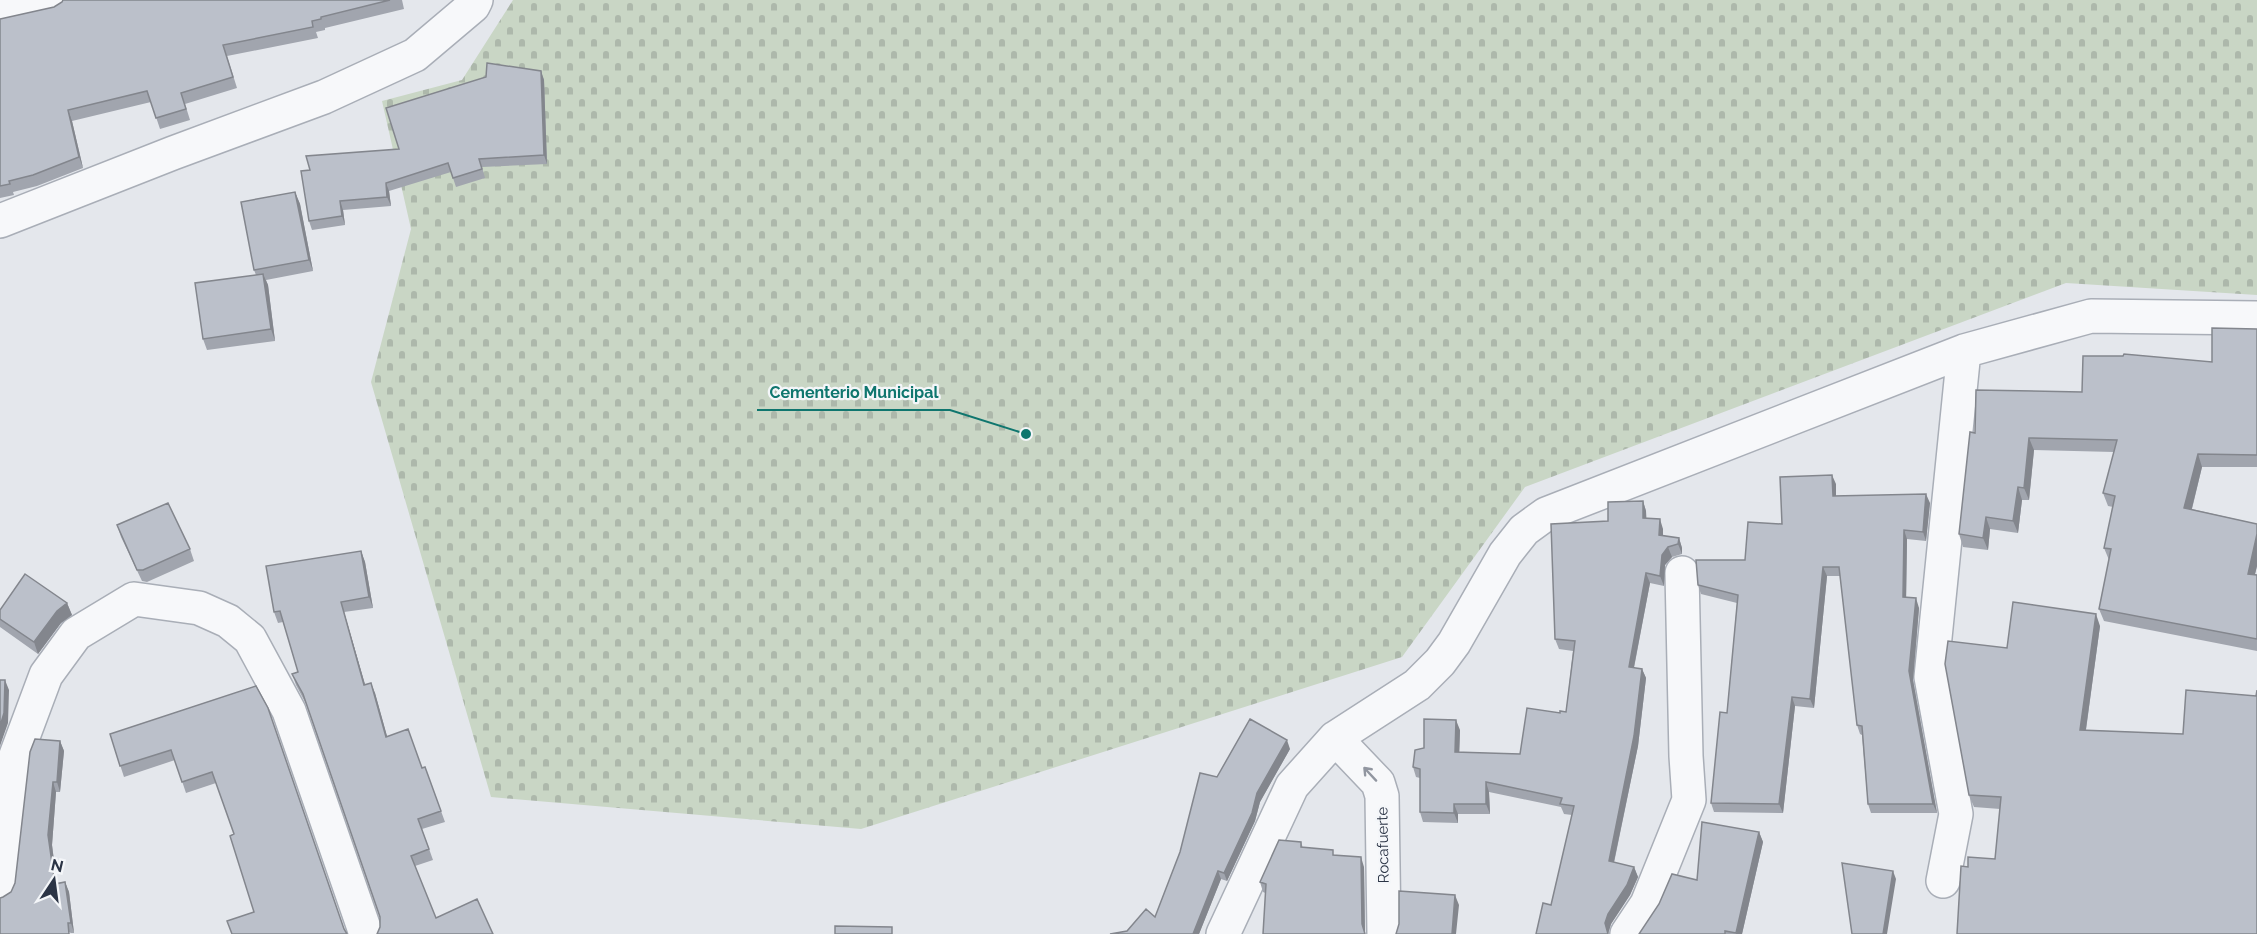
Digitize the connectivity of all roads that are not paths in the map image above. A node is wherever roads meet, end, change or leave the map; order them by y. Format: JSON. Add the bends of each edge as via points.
{"nodes":[{"id":1,"x":53,"y":0,"type":"edge"},
{"id":2,"x":476,"y":0,"type":"edge"},
{"id":3,"x":0,"y":12,"type":"edge"},
{"id":4,"x":0,"y":221,"type":"edge"},
{"id":5,"x":2257,"y":318,"type":"edge"},
{"id":6,"x":1964,"y":351,"type":"junction"},
{"id":7,"x":1682,"y":573,"type":"dead end"},
{"id":8,"x":1335,"y":738,"type":"junction"},
{"id":9,"x":1943,"y":882,"type":"dead end"},
{"id":10,"x":0,"y":890,"type":"edge"},
{"id":11,"x":366,"y":934,"type":"edge"},
{"id":12,"x":1223,"y":934,"type":"edge"},
{"id":13,"x":1384,"y":934,"type":"edge"},
{"id":14,"x":1628,"y":934,"type":"edge"}],
"edges":[{"from":1,"to":3,"type":"street"},
{"from":2,"to":4,"type":"street","via":[[415,55],[324,97]]},
{"from":5,"to":6,"type":"street","via":[[2091,316]]},
{"from":6,"to":8,"type":"street","via":[[1546,514],[1524,530],[1505,554],[1440,662],[1417,685]]},
{"from":6,"to":9,"type":"street","via":[[1931,677],[1956,814]]},
{"from":7,"to":14,"type":"street","via":[[1689,800],[1647,904]]},
{"from":8,"to":12,"type":"street","via":[[1292,786]]},
{"from":13,"to":8,"type":"street","name":"Rocafuerte","one_way":true,"via":[[1382,796],[1378,783]]},
{"from":10,"to":11,"type":"street","via":[[15,758],[46,675],[76,634],[134,599],[199,608],[228,621],[250,639],[289,711]]}]}
